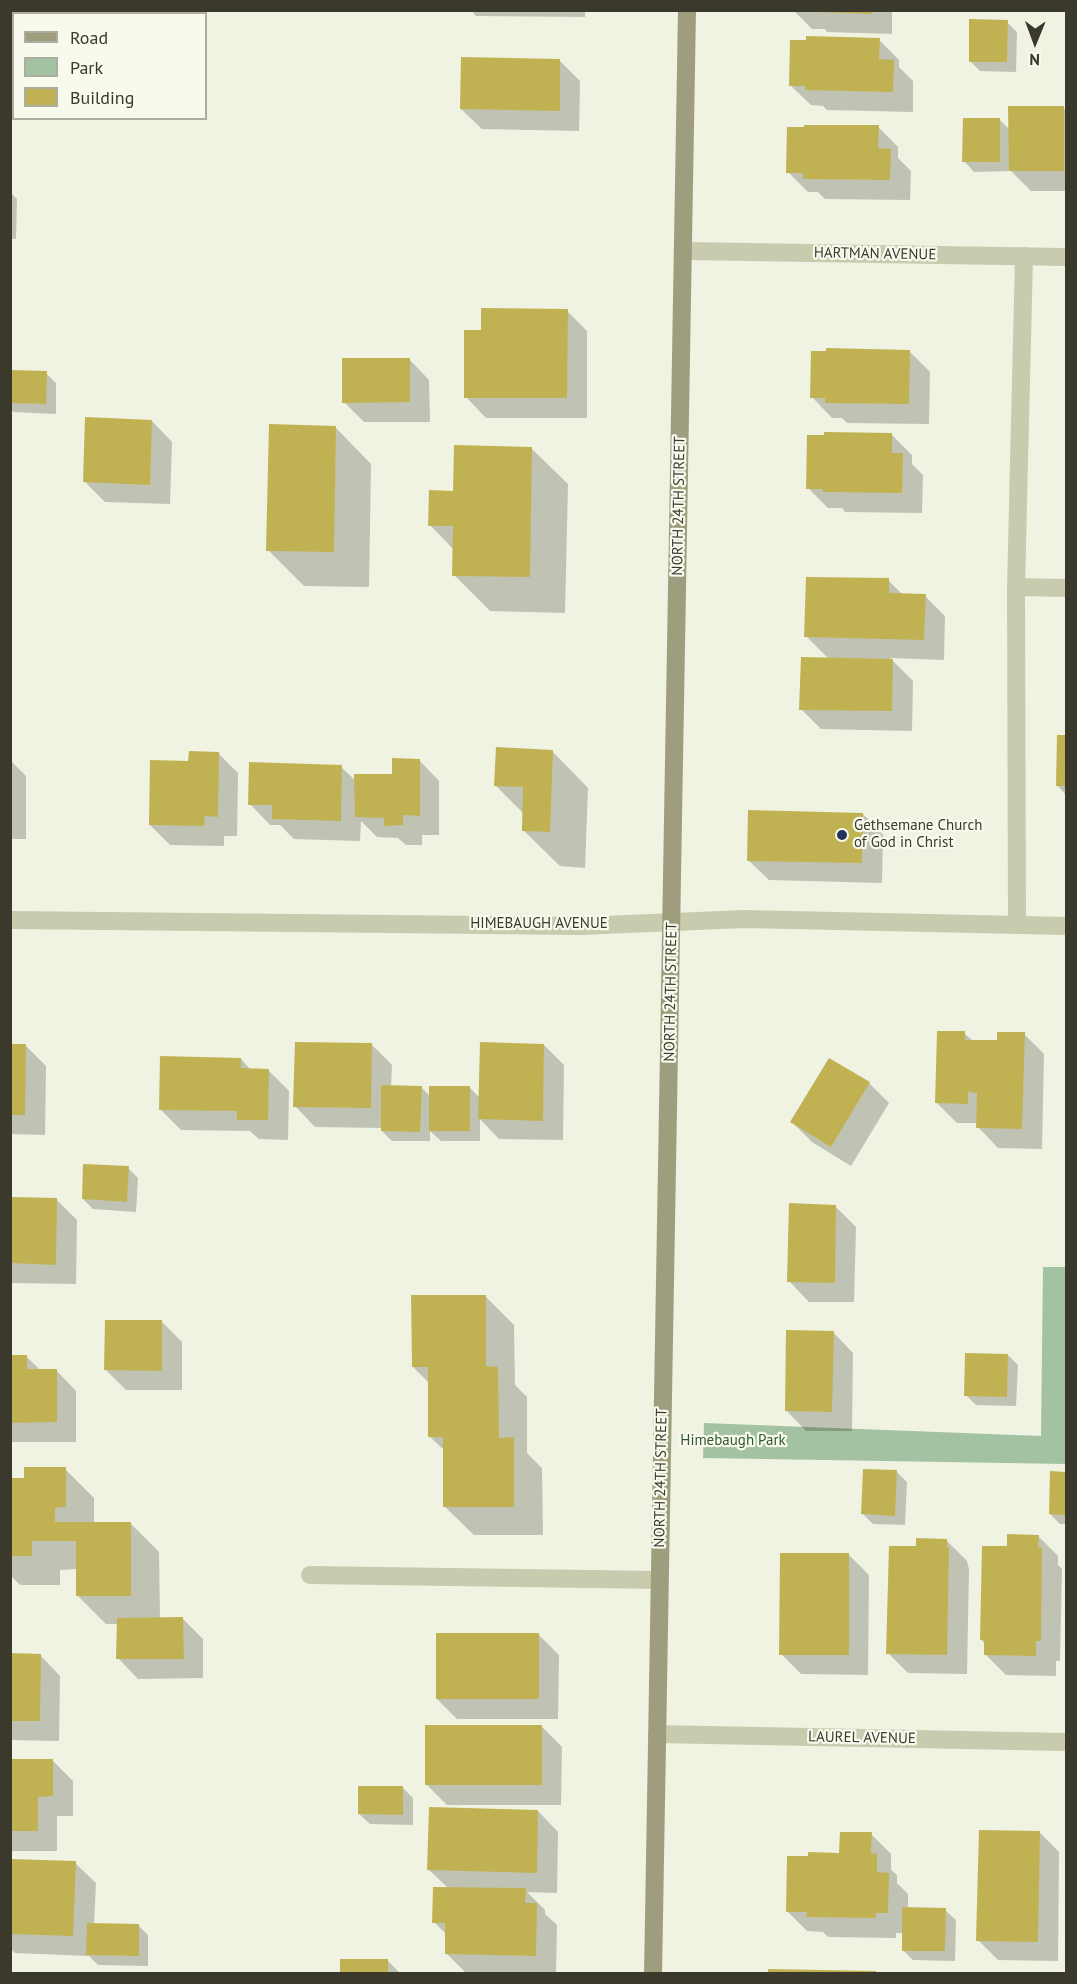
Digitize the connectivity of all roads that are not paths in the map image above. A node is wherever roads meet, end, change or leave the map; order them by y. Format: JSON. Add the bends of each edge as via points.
{"nodes":[{"id":1,"x":687,"y":10,"type":"edge"},
{"id":2,"x":684,"y":251,"type":"junction"},
{"id":3,"x":1024,"y":256,"type":"junction"},
{"id":4,"x":1066,"y":257,"type":"edge"},
{"id":5,"x":1016,"y":587,"type":"junction"},
{"id":6,"x":1066,"y":588,"type":"edge"},
{"id":7,"x":10,"y":920,"type":"edge"},
{"id":8,"x":672,"y":923,"type":"junction"},
{"id":9,"x":1017,"y":925,"type":"junction"},
{"id":10,"x":1066,"y":926,"type":"edge"},
{"id":11,"x":310,"y":1575,"type":"dead end"},
{"id":12,"x":659,"y":1580,"type":"junction"},
{"id":13,"x":657,"y":1734,"type":"junction"},
{"id":14,"x":1066,"y":1742,"type":"edge"},
{"id":15,"x":652,"y":1974,"type":"edge"}],
"edges":[{"from":1,"to":2,"type":"street","name":"NORTH 24TH STREET"},
{"from":2,"to":3,"type":"street","name":"HARTMAN AVENUE"},
{"from":2,"to":8,"type":"street","name":"NORTH 24TH STREET"},
{"from":3,"to":4,"type":"street","name":"HARTMAN AVENUE"},
{"from":3,"to":5,"type":"street"},
{"from":5,"to":6,"type":"street"},
{"from":5,"to":9,"type":"street"},
{"from":7,"to":8,"type":"street","name":"HIMEBAUGH AVENUE","via":[[581,926]]},
{"from":8,"to":9,"type":"street","name":"HIMEBAUGH AVENUE","via":[[744,919]]},
{"from":8,"to":12,"type":"street","name":"NORTH 24TH STREET"},
{"from":9,"to":10,"type":"street","name":"HIMEBAUGH AVENUE"},
{"from":11,"to":12,"type":"street"},
{"from":12,"to":13,"type":"street","name":"NORTH 24TH STREET"},
{"from":13,"to":14,"type":"street","name":"LAUREL AVENUE"},
{"from":13,"to":15,"type":"street","name":"NORTH 24TH STREET"}]}
